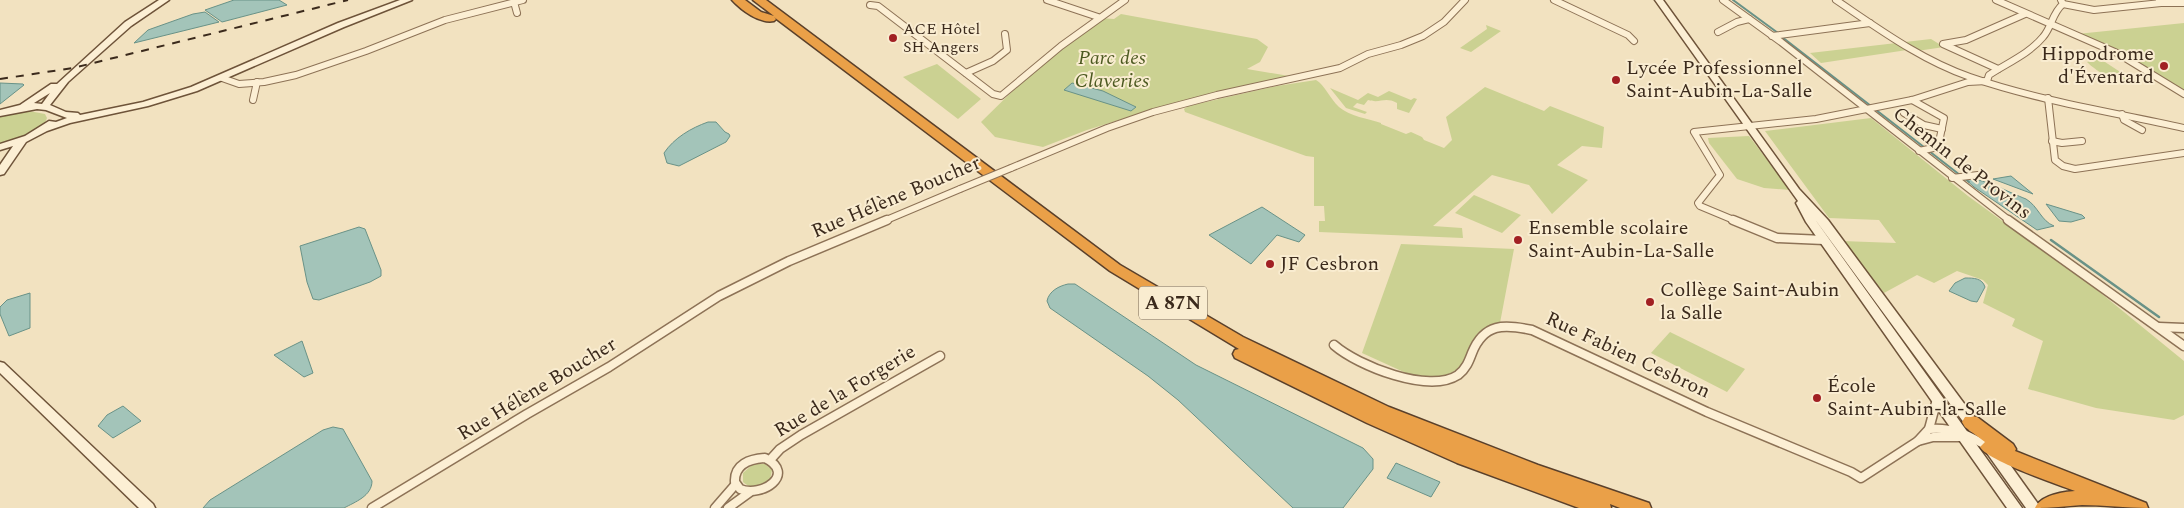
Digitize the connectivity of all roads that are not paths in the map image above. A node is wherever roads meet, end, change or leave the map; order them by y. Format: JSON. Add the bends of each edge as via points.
{"nodes":[{"id":1,"x":165,"y":0,"type":"edge"},
{"id":2,"x":408,"y":0,"type":"edge"},
{"id":3,"x":522,"y":0,"type":"edge"},
{"id":4,"x":738,"y":0,"type":"edge"},
{"id":5,"x":747,"y":0,"type":"edge"},
{"id":6,"x":759,"y":0,"type":"edge"},
{"id":7,"x":770,"y":0,"type":"edge"},
{"id":8,"x":876,"y":0,"type":"edge"},
{"id":9,"x":1047,"y":0,"type":"edge"},
{"id":10,"x":1125,"y":0,"type":"edge"},
{"id":11,"x":1466,"y":0,"type":"edge"},
{"id":12,"x":1554,"y":0,"type":"edge"},
{"id":13,"x":1659,"y":0,"type":"edge"},
{"id":14,"x":1723,"y":0,"type":"edge"},
{"id":15,"x":1836,"y":0,"type":"edge"},
{"id":16,"x":1996,"y":0,"type":"edge"},
{"id":17,"x":514,"y":2,"type":"junction"},
{"id":18,"x":2062,"y":2,"type":"edge"},
{"id":19,"x":2160,"y":2,"type":"edge"},
{"id":20,"x":2184,"y":3,"type":"edge"},
{"id":21,"x":517,"y":13,"type":"dead end"},
{"id":22,"x":2025,"y":14,"type":"junction"},
{"id":23,"x":1098,"y":17,"type":"junction"},
{"id":24,"x":770,"y":19,"type":"junction"},
{"id":25,"x":1749,"y":19,"type":"junction"},
{"id":26,"x":1870,"y":23,"type":"junction"},
{"id":27,"x":2051,"y":24,"type":"junction"},
{"id":28,"x":1718,"y":32,"type":"dead end"},
{"id":29,"x":1005,"y":34,"type":"dead end"},
{"id":30,"x":1774,"y":35,"type":"junction"},
{"id":31,"x":1634,"y":41,"type":"dead end"},
{"id":32,"x":826,"y":52,"type":"junction"},
{"id":33,"x":242,"y":69,"type":"junction"},
{"id":34,"x":1998,"y":69,"type":"junction"},
{"id":35,"x":966,"y":74,"type":"junction"},
{"id":36,"x":222,"y":78,"type":"junction"},
{"id":37,"x":65,"y":80,"type":"junction"},
{"id":38,"x":1987,"y":81,"type":"junction"},
{"id":39,"x":257,"y":82,"type":"junction"},
{"id":40,"x":2184,"y":94,"type":"edge"},
{"id":41,"x":2048,"y":98,"type":"junction"},
{"id":42,"x":253,"y":100,"type":"dead end"},
{"id":43,"x":1912,"y":100,"type":"junction"},
{"id":44,"x":44,"y":107,"type":"junction"},
{"id":45,"x":20,"y":108,"type":"junction"},
{"id":46,"x":1869,"y":109,"type":"junction"},
{"id":47,"x":0,"y":113,"type":"edge"},
{"id":48,"x":56,"y":113,"type":"junction"},
{"id":49,"x":1904,"y":113,"type":"dead end"},
{"id":50,"x":2122,"y":114,"type":"junction"},
{"id":51,"x":1751,"y":127,"type":"junction"},
{"id":52,"x":47,"y":128,"type":"junction"},
{"id":53,"x":2184,"y":128,"type":"edge"},
{"id":54,"x":1942,"y":129,"type":"junction"},
{"id":55,"x":2142,"y":130,"type":"dead end"},
{"id":56,"x":22,"y":141,"type":"junction"},
{"id":57,"x":2052,"y":141,"type":"junction"},
{"id":58,"x":2082,"y":141,"type":"dead end"},
{"id":59,"x":0,"y":147,"type":"edge"},
{"id":60,"x":1922,"y":150,"type":"junction"},
{"id":61,"x":2184,"y":153,"type":"edge"},
{"id":62,"x":0,"y":172,"type":"edge"},
{"id":63,"x":1975,"y":175,"type":"dead end"},
{"id":64,"x":1955,"y":177,"type":"junction"},
{"id":65,"x":1796,"y":191,"type":"junction"},
{"id":66,"x":1824,"y":240,"type":"junction"},
{"id":67,"x":2159,"y":327,"type":"junction"},
{"id":68,"x":2184,"y":328,"type":"edge"},
{"id":69,"x":1334,"y":345,"type":"dead end"},
{"id":70,"x":2184,"y":346,"type":"edge"},
{"id":71,"x":940,"y":356,"type":"dead end"},
{"id":72,"x":0,"y":366,"type":"edge"},
{"id":73,"x":1937,"y":399,"type":"junction"},
{"id":74,"x":1929,"y":429,"type":"junction"},
{"id":75,"x":1966,"y":432,"type":"junction"},
{"id":76,"x":1918,"y":441,"type":"junction"},
{"id":77,"x":1989,"y":447,"type":"junction"},
{"id":78,"x":770,"y":460,"type":"junction"},
{"id":79,"x":2064,"y":477,"type":"junction"},
{"id":80,"x":735,"y":484,"type":"junction"},
{"id":81,"x":750,"y":492,"type":"junction"},
{"id":82,"x":1597,"y":507,"type":"edge"},
{"id":83,"x":148,"y":508,"type":"edge"},
{"id":84,"x":372,"y":508,"type":"edge"},
{"id":85,"x":715,"y":508,"type":"edge"},
{"id":86,"x":728,"y":508,"type":"edge"},
{"id":87,"x":1642,"y":508,"type":"edge"},
{"id":88,"x":2015,"y":508,"type":"edge"},
{"id":89,"x":2034,"y":508,"type":"edge"},
{"id":90,"x":2044,"y":508,"type":"edge"},
{"id":91,"x":2138,"y":508,"type":"edge"}],
"edges":[{"from":1,"to":37,"type":"street","via":[[128,24]]},
{"from":2,"to":33,"type":"street"},
{"from":3,"to":17,"type":"street"},
{"from":4,"to":24,"type":"highway"},
{"from":5,"to":24,"type":"highway","number":"A 87N"},
{"from":6,"to":32,"type":"highway","number":"A 87N"},
{"from":7,"to":32,"type":"highway","via":[[818,40]]},
{"from":8,"to":35,"type":"street","via":[[870,5],[878,6]]},
{"from":9,"to":23,"type":"street"},
{"from":10,"to":23,"type":"street"},
{"from":11,"to":84,"type":"street","name":"Rue Hélène Boucher","bridge":true,"via":[[1444,22],[1401,45],[1368,54],[1340,68],[1153,112],[789,261],[719,296],[609,367]]},
{"from":12,"to":31,"type":"street","via":[[1628,35]]},
{"from":13,"to":51,"type":"street"},
{"from":14,"to":25,"type":"street","name":"Chemin de Provins"},
{"from":15,"to":26,"type":"street"},
{"from":16,"to":22,"type":"street"},
{"from":17,"to":21,"type":"street"},
{"from":17,"to":39,"type":"street","via":[[443,20],[315,70]]},
{"from":18,"to":19,"type":"street","via":[[2094,10]]},
{"from":18,"to":27,"type":"street"},
{"from":19,"to":20,"type":"street"},
{"from":22,"to":27,"type":"street"},
{"from":22,"to":34,"type":"street","via":[[1966,40],[1943,44]]},
{"from":23,"to":35,"type":"street","via":[[1001,96],[993,94]]},
{"from":24,"to":82,"type":"highway","number":"A 87N","via":[[1013,206],[1105,273],[1164,310],[1247,357],[1377,420],[1474,462]]},
{"from":25,"to":28,"type":"street"},
{"from":25,"to":30,"type":"street","name":"Chemin de Provins"},
{"from":26,"to":30,"type":"street"},
{"from":26,"to":38,"type":"street","via":[[1927,58],[1968,77]]},
{"from":27,"to":34,"type":"street","via":[[2037,44]]},
{"from":27,"to":40,"type":"street","via":[[2132,61]]},
{"from":29,"to":35,"type":"street","via":[[1006,50],[1001,56]]},
{"from":30,"to":46,"type":"street","name":"Chemin de Provins"},
{"from":32,"to":87,"type":"highway","number":"A 87N","via":[[1115,268],[1237,341],[1410,421],[1532,470]]},
{"from":33,"to":36,"type":"street"},
{"from":33,"to":48,"type":"street","via":[[113,109],[70,116]]},
{"from":34,"to":38,"type":"street","via":[[1989,75]]},
{"from":36,"to":39,"type":"street","via":[[234,84]]},
{"from":36,"to":52,"type":"street","via":[[171,96]]},
{"from":37,"to":44,"type":"street"},
{"from":37,"to":45,"type":"street"},
{"from":38,"to":41,"type":"street"},
{"from":38,"to":43,"type":"street","via":[[1968,82]]},
{"from":39,"to":42,"type":"street"},
{"from":41,"to":50,"type":"street"},
{"from":41,"to":57,"type":"street"},
{"from":43,"to":46,"type":"street"},
{"from":43,"to":54,"type":"street","via":[[1944,118]]},
{"from":44,"to":45,"type":"street"},
{"from":44,"to":48,"type":"street"},
{"from":45,"to":47,"type":"street"},
{"from":46,"to":51,"type":"street","via":[[1816,120]]},
{"from":46,"to":60,"type":"street","name":"Chemin de Provins"},
{"from":48,"to":52,"type":"street","via":[[55,120]]},
{"from":49,"to":54,"type":"street","via":[[1924,125]]},
{"from":50,"to":53,"type":"street"},
{"from":50,"to":55,"type":"street","via":[[2124,120]]},
{"from":51,"to":65,"type":"street"},
{"from":51,"to":66,"type":"street","via":[[1693,132],[1721,176],[1698,204],[1777,238]]},
{"from":52,"to":56,"type":"street"},
{"from":54,"to":60,"type":"street","via":[[1938,147]]},
{"from":56,"to":59,"type":"street"},
{"from":56,"to":62,"type":"street"},
{"from":57,"to":58,"type":"street"},
{"from":57,"to":61,"type":"street","via":[[2055,160],[2074,168]]},
{"from":60,"to":64,"type":"street","name":"Chemin de Provins"},
{"from":63,"to":64,"type":"street"},
{"from":64,"to":67,"type":"street","name":"Chemin de Provins","via":[[2028,235]]},
{"from":65,"to":66,"type":"street","via":[[1807,216]]},
{"from":65,"to":75,"type":"street","via":[[1824,222]]},
{"from":66,"to":73,"type":"street"},
{"from":67,"to":68,"type":"street"},
{"from":67,"to":70,"type":"street","name":"Chemin de Provins"},
{"from":69,"to":76,"type":"street","name":"Rue Fabien Cesbron","via":[[1342,352],[1406,379],[1431,382],[1447,380],[1462,371],[1478,339],[1487,332],[1500,327],[1523,328],[1550,337],[1707,412],[1861,478]]},
{"from":71,"to":78,"type":"street","name":"Rue de la Forgerie","via":[[801,435]]},
{"from":72,"to":83,"type":"street"},
{"from":73,"to":74,"type":"street"},
{"from":73,"to":75,"type":"street"},
{"from":74,"to":75,"type":"street"},
{"from":74,"to":76,"type":"street"},
{"from":75,"to":76,"type":"street"},
{"from":75,"to":77,"type":"street"},
{"from":75,"to":79,"type":"highway"},
{"from":75,"to":88,"type":"street"},
{"from":77,"to":79,"type":"highway"},
{"from":77,"to":89,"type":"street"},
{"from":78,"to":80,"type":"street","via":[[754,459],[744,463],[737,470]]},
{"from":78,"to":81,"type":"street","via":[[777,466],[778,476],[767,487]]},
{"from":79,"to":91,"type":"highway"},
{"from":80,"to":81,"type":"street"},
{"from":80,"to":85,"type":"street"},
{"from":81,"to":86,"type":"street"},
{"from":90,"to":91,"type":"highway","via":[[2079,498],[2106,500]]}]}
